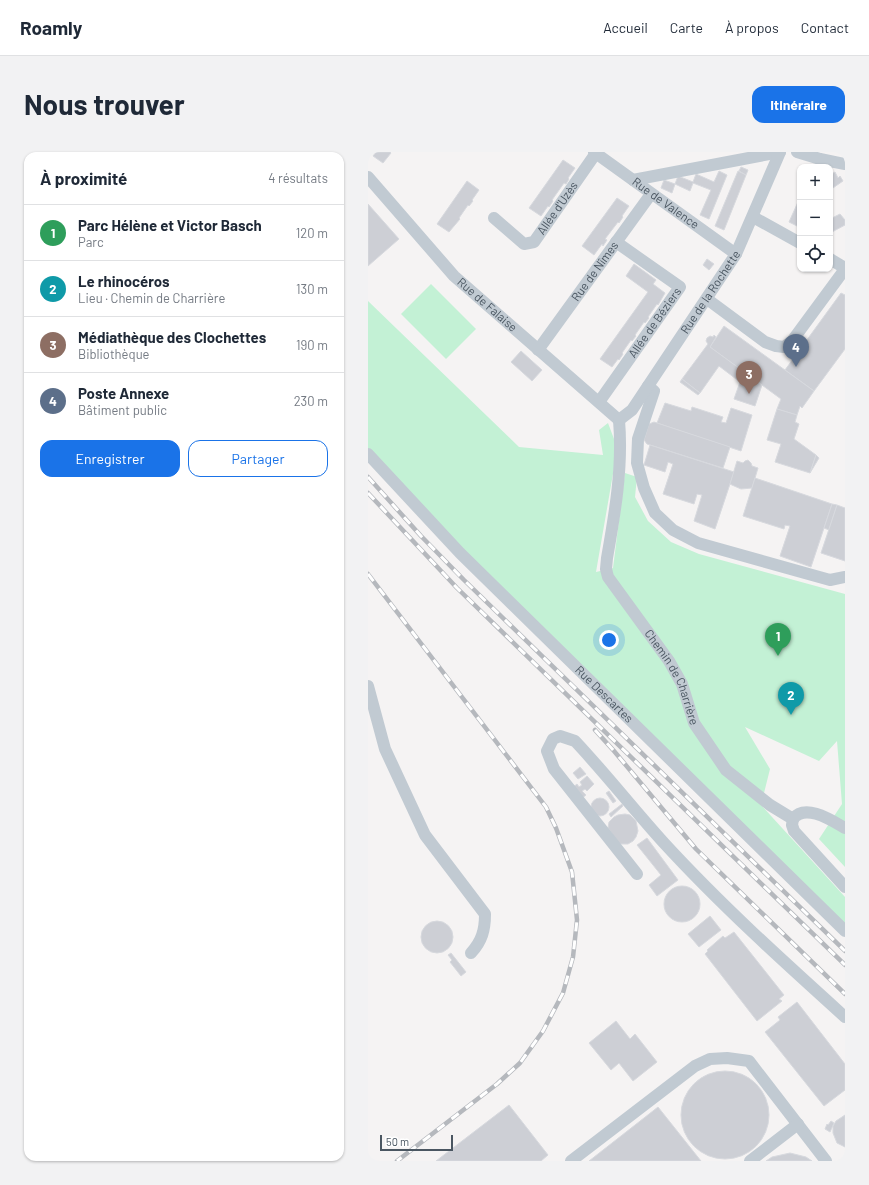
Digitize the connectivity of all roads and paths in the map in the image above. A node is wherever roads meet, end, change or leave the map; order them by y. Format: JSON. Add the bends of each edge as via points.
{"nodes":[{"id":1,"x":780,"y":152,"type":"edge"},
{"id":2,"x":797,"y":152,"type":"edge"},
{"id":3,"x":595,"y":153,"type":"edge"},
{"id":4,"x":845,"y":164,"type":"edge"},
{"id":5,"x":368,"y":177,"type":"edge"},
{"id":6,"x":633,"y":180,"type":"junction"},
{"id":7,"x":651,"y":194,"type":"junction"},
{"id":8,"x":753,"y":217,"type":"junction"},
{"id":9,"x":494,"y":218,"type":"dead end"},
{"id":10,"x":797,"y":241,"type":"edge"},
{"id":11,"x":616,"y":242,"type":"junction"},
{"id":12,"x":736,"y":254,"type":"junction"},
{"id":13,"x":833,"y":261,"type":"edge"},
{"id":14,"x":845,"y":268,"type":"edge"},
{"id":15,"x":707,"y":299,"type":"junction"},
{"id":16,"x":538,"y":350,"type":"junction"},
{"id":17,"x":648,"y":386,"type":"junction"},
{"id":18,"x":599,"y":402,"type":"junction"},
{"id":19,"x":619,"y":420,"type":"junction"},
{"id":20,"x":368,"y":454,"type":"edge"},
{"id":21,"x":845,"y":577,"type":"edge"},
{"id":22,"x":368,"y":686,"type":"edge"},
{"id":23,"x":793,"y":819,"type":"junction"},
{"id":24,"x":845,"y":828,"type":"edge"},
{"id":25,"x":638,"y":874,"type":"dead end"},
{"id":26,"x":845,"y":887,"type":"edge"},
{"id":27,"x":845,"y":931,"type":"edge"},
{"id":28,"x":471,"y":953,"type":"dead end"},
{"id":29,"x":845,"y":1018,"type":"edge"},
{"id":30,"x":798,"y":1124,"type":"junction"},
{"id":31,"x":571,"y":1161,"type":"edge"},
{"id":32,"x":750,"y":1161,"type":"edge"},
{"id":33,"x":826,"y":1161,"type":"edge"}],
"edges":[{"from":1,"to":6,"type":"street"},
{"from":1,"to":8,"type":"street","name":"Rue de la Rochette"},
{"from":2,"to":4,"type":"street"},
{"from":3,"to":6,"type":"street","name":"Rue de Valence"},
{"from":3,"to":9,"type":"street","name":"Allée d'Uzès","via":[[534,242],[524,244]]},
{"from":5,"to":16,"type":"street","name":"Rue de Falaise","via":[[454,276]]},
{"from":6,"to":7,"type":"street","name":"Rue de Valence"},
{"from":7,"to":11,"type":"street","name":"Rue de Nîmes"},
{"from":7,"to":12,"type":"street","name":"Rue de Valence"},
{"from":8,"to":10,"type":"street"},
{"from":8,"to":12,"type":"street","name":"Rue de la Rochette"},
{"from":11,"to":16,"type":"street","name":"Rue de Nîmes"},
{"from":11,"to":18,"type":"street","name":"Allée de Béziers","via":[[680,287]]},
{"from":12,"to":15,"type":"street","name":"Rue de la Rochette"},
{"from":13,"to":14,"type":"street"},
{"from":14,"to":15,"type":"street","via":[[792,341],[784,347],[765,342]]},
{"from":15,"to":17,"type":"street","name":"Rue de la Rochette"},
{"from":16,"to":18,"type":"street","name":"Rue de Falaise"},
{"from":17,"to":19,"type":"street","name":"Rue de la Rochette","via":[[632,410]]},
{"from":17,"to":21,"type":"street","via":[[654,391],[638,439],[637,463],[655,513],[673,530],[698,544],[830,580]]},
{"from":18,"to":19,"type":"street","name":"Rue de Falaise"},
{"from":19,"to":23,"type":"street","name":"Chemin de Charrière","via":[[618,489],[607,558],[608,577],[669,660],[682,684],[694,723],[726,770],[770,805]]},
{"from":20,"to":27,"type":"street","name":"Rue Descartes","via":[[460,553]]},
{"from":22,"to":28,"type":"street","via":[[385,749],[425,835],[485,914],[485,928],[478,946]]},
{"from":23,"to":24,"type":"street","via":[[799,814],[810,812]]},
{"from":23,"to":26,"type":"street","via":[[794,830]]},
{"from":25,"to":29,"type":"street","via":[[554,769],[547,750],[552,739],[560,736],[575,741],[664,843],[742,922]]},
{"from":30,"to":31,"type":"street","via":[[749,1061],[710,1059],[695,1066]]},
{"from":30,"to":32,"type":"street"},
{"from":30,"to":33,"type":"street"}]}
